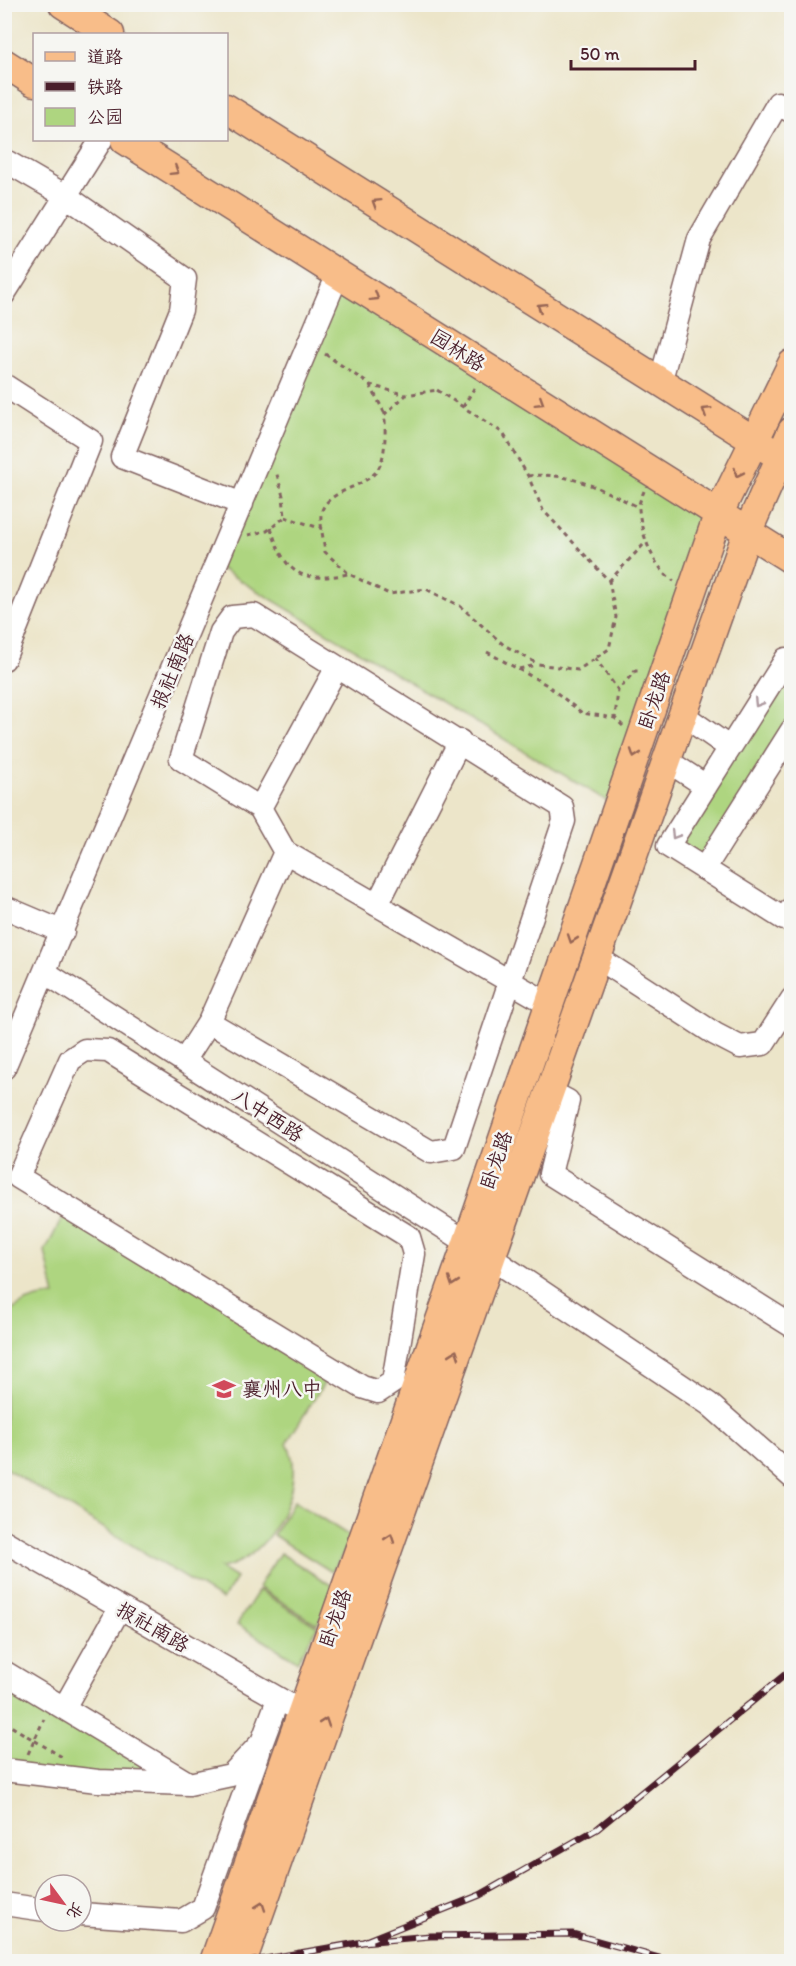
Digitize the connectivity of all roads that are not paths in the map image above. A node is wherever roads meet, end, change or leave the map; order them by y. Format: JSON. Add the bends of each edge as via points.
{"nodes":[{"id":1,"x":63,"y":4,"type":"edge"},
{"id":2,"x":108,"y":33,"type":"edge"},
{"id":3,"x":4,"y":63,"type":"edge"},
{"id":4,"x":33,"y":81,"type":"edge"},
{"id":5,"x":228,"y":109,"type":"edge"},
{"id":6,"x":792,"y":112,"type":"edge"},
{"id":7,"x":101,"y":141,"type":"edge"},
{"id":8,"x":127,"y":141,"type":"edge"},
{"id":9,"x":4,"y":160,"type":"edge"},
{"id":10,"x":66,"y":196,"type":"junction"},
{"id":11,"x":339,"y":274,"type":"junction"},
{"id":12,"x":4,"y":294,"type":"edge"},
{"id":13,"x":792,"y":364,"type":"edge"},
{"id":14,"x":660,"y":383,"type":"junction"},
{"id":15,"x":4,"y":385,"type":"edge"},
{"id":16,"x":91,"y":441,"type":"junction"},
{"id":17,"x":754,"y":441,"type":"junction"},
{"id":18,"x":788,"y":451,"type":"edge"},
{"id":19,"x":122,"y":457,"type":"junction"},
{"id":20,"x":242,"y":504,"type":"junction"},
{"id":21,"x":718,"y":515,"type":"junction"},
{"id":22,"x":747,"y":533,"type":"junction"},
{"id":23,"x":792,"y":560,"type":"edge"},
{"id":24,"x":4,"y":659,"type":"edge"},
{"id":25,"x":792,"y":663,"type":"edge"},
{"id":26,"x":337,"y":667,"type":"junction"},
{"id":27,"x":682,"y":715,"type":"junction"},
{"id":28,"x":792,"y":730,"type":"edge"},
{"id":29,"x":460,"y":741,"type":"junction"},
{"id":30,"x":730,"y":748,"type":"junction"},
{"id":31,"x":666,"y":760,"type":"junction"},
{"id":32,"x":706,"y":786,"type":"junction"},
{"id":33,"x":260,"y":808,"type":"junction"},
{"id":34,"x":285,"y":852,"type":"junction"},
{"id":35,"x":704,"y":869,"type":"junction"},
{"id":36,"x":377,"y":904,"type":"junction"},
{"id":37,"x":4,"y":907,"type":"edge"},
{"id":38,"x":792,"y":908,"type":"edge"},
{"id":39,"x":63,"y":932,"type":"junction"},
{"id":40,"x":595,"y":956,"type":"junction"},
{"id":41,"x":46,"y":973,"type":"junction"},
{"id":42,"x":509,"y":979,"type":"junction"},
{"id":43,"x":792,"y":999,"type":"edge"},
{"id":44,"x":549,"y":1004,"type":"junction"},
{"id":45,"x":209,"y":1022,"type":"junction"},
{"id":46,"x":184,"y":1061,"type":"junction"},
{"id":47,"x":4,"y":1068,"type":"edge"},
{"id":48,"x":548,"y":1090,"type":"junction"},
{"id":49,"x":280,"y":1124,"type":"junction"},
{"id":50,"x":265,"y":1150,"type":"junction"},
{"id":51,"x":478,"y":1250,"type":"junction"},
{"id":52,"x":792,"y":1326,"type":"edge"},
{"id":53,"x":792,"y":1477,"type":"edge"},
{"id":54,"x":4,"y":1540,"type":"edge"},
{"id":55,"x":120,"y":1608,"type":"junction"},
{"id":56,"x":4,"y":1672,"type":"edge"},
{"id":57,"x":58,"y":1705,"type":"junction"},
{"id":58,"x":290,"y":1706,"type":"junction"},
{"id":59,"x":262,"y":1742,"type":"junction"},
{"id":60,"x":12,"y":1771,"type":"edge"},
{"id":61,"x":189,"y":1784,"type":"junction"},
{"id":62,"x":4,"y":1904,"type":"edge"},
{"id":63,"x":33,"y":1908,"type":"edge"},
{"id":64,"x":93,"y":1915,"type":"edge"},
{"id":65,"x":214,"y":1962,"type":"edge"},
{"id":66,"x":242,"y":1962,"type":"edge"}],
"edges":[{"from":1,"to":2,"type":"main road"},
{"from":3,"to":4,"type":"main road"},
{"from":14,"to":5,"type":"main road","one_way":true},
{"from":6,"to":14,"type":"street","via":[[778,103],[699,239]]},
{"from":7,"to":10,"type":"street"},
{"from":8,"to":11,"type":"main road","name":"园林路","one_way":true},
{"from":9,"to":10,"type":"street"},
{"from":10,"to":12,"type":"street"},
{"from":10,"to":19,"type":"street","via":[[185,279],[181,310]]},
{"from":11,"to":20,"type":"street","name":"报社南路"},
{"from":11,"to":21,"type":"main road","name":"园林路","one_way":true},
{"from":13,"to":17,"type":"main road","name":"卧龙路"},
{"from":17,"to":14,"type":"main road","one_way":true},
{"from":15,"to":16,"type":"street"},
{"from":16,"to":19,"type":"street"},
{"from":16,"to":24,"type":"street"},
{"from":17,"to":18,"type":"main road"},
{"from":17,"to":21,"type":"main road","name":"卧龙路","one_way":true},
{"from":18,"to":22,"type":"main road","name":"卧龙路"},
{"from":19,"to":20,"type":"street"},
{"from":20,"to":39,"type":"street","name":"报社南路"},
{"from":21,"to":22,"type":"main road","name":"园林路"},
{"from":21,"to":44,"type":"main road","name":"卧龙路","one_way":true},
{"from":22,"to":23,"type":"main road","name":"园林路"},
{"from":22,"to":27,"type":"main road","name":"卧龙路"},
{"from":25,"to":30,"type":"street","one_way":true,"via":[[786,659]]},
{"from":26,"to":29,"type":"street"},
{"from":26,"to":33,"type":"street"},
{"from":26,"to":33,"type":"street","via":[[254,615],[232,617],[221,632],[182,759]]},
{"from":27,"to":30,"type":"street"},
{"from":27,"to":31,"type":"main road","name":"卧龙路"},
{"from":28,"to":35,"type":"street"},
{"from":29,"to":36,"type":"street"},
{"from":29,"to":42,"type":"street","via":[[562,807],[564,821]]},
{"from":30,"to":32,"type":"street"},
{"from":31,"to":32,"type":"street"},
{"from":31,"to":40,"type":"main road","name":"卧龙路"},
{"from":32,"to":35,"type":"street","one_way":true,"via":[[668,846]]},
{"from":33,"to":34,"type":"street"},
{"from":34,"to":36,"type":"street"},
{"from":34,"to":45,"type":"street"},
{"from":35,"to":38,"type":"street","via":[[784,920]]},
{"from":36,"to":42,"type":"street"},
{"from":37,"to":39,"type":"street"},
{"from":39,"to":41,"type":"street","name":"报社南路"},
{"from":40,"to":43,"type":"street","via":[[740,1047],[763,1044]]},
{"from":40,"to":48,"type":"main road","name":"卧龙路"},
{"from":41,"to":46,"type":"street","name":"八中西路"},
{"from":41,"to":47,"type":"street","name":"报社南路"},
{"from":42,"to":44,"type":"street"},
{"from":42,"to":45,"type":"street","via":[[454,1148],[431,1152]]},
{"from":44,"to":51,"type":"main road","name":"卧龙路"},
{"from":45,"to":46,"type":"street"},
{"from":46,"to":49,"type":"street","name":"八中西路"},
{"from":48,"to":51,"type":"main road","name":"卧龙路"},
{"from":48,"to":52,"type":"street","via":[[568,1101],[550,1174]]},
{"from":49,"to":50,"type":"street"},
{"from":49,"to":51,"type":"street","name":"八中西路"},
{"from":50,"to":50,"type":"street","via":[[108,1051],[85,1050],[70,1060],[18,1177],[362,1387],[378,1392],[393,1382],[414,1254],[409,1237]]},
{"from":51,"to":53,"type":"street","name":"八中西路","via":[[710,1404]]},
{"from":51,"to":58,"type":"main road","name":"卧龙路","one_way":true},
{"from":66,"to":51,"type":"main road","name":"卧龙路","one_way":true},
{"from":54,"to":55,"type":"street","name":"报社南路"},
{"from":55,"to":57,"type":"street"},
{"from":55,"to":58,"type":"street","name":"报社南路"},
{"from":56,"to":57,"type":"street"},
{"from":57,"to":61,"type":"street"},
{"from":58,"to":59,"type":"street"},
{"from":58,"to":65,"type":"main road","name":"卧龙路"},
{"from":59,"to":61,"type":"street","via":[[231,1775]]},
{"from":59,"to":64,"type":"street","via":[[203,1908],[181,1921]]},
{"from":60,"to":61,"type":"street","via":[[98,1781]]},
{"from":62,"to":63,"type":"street"}]}
